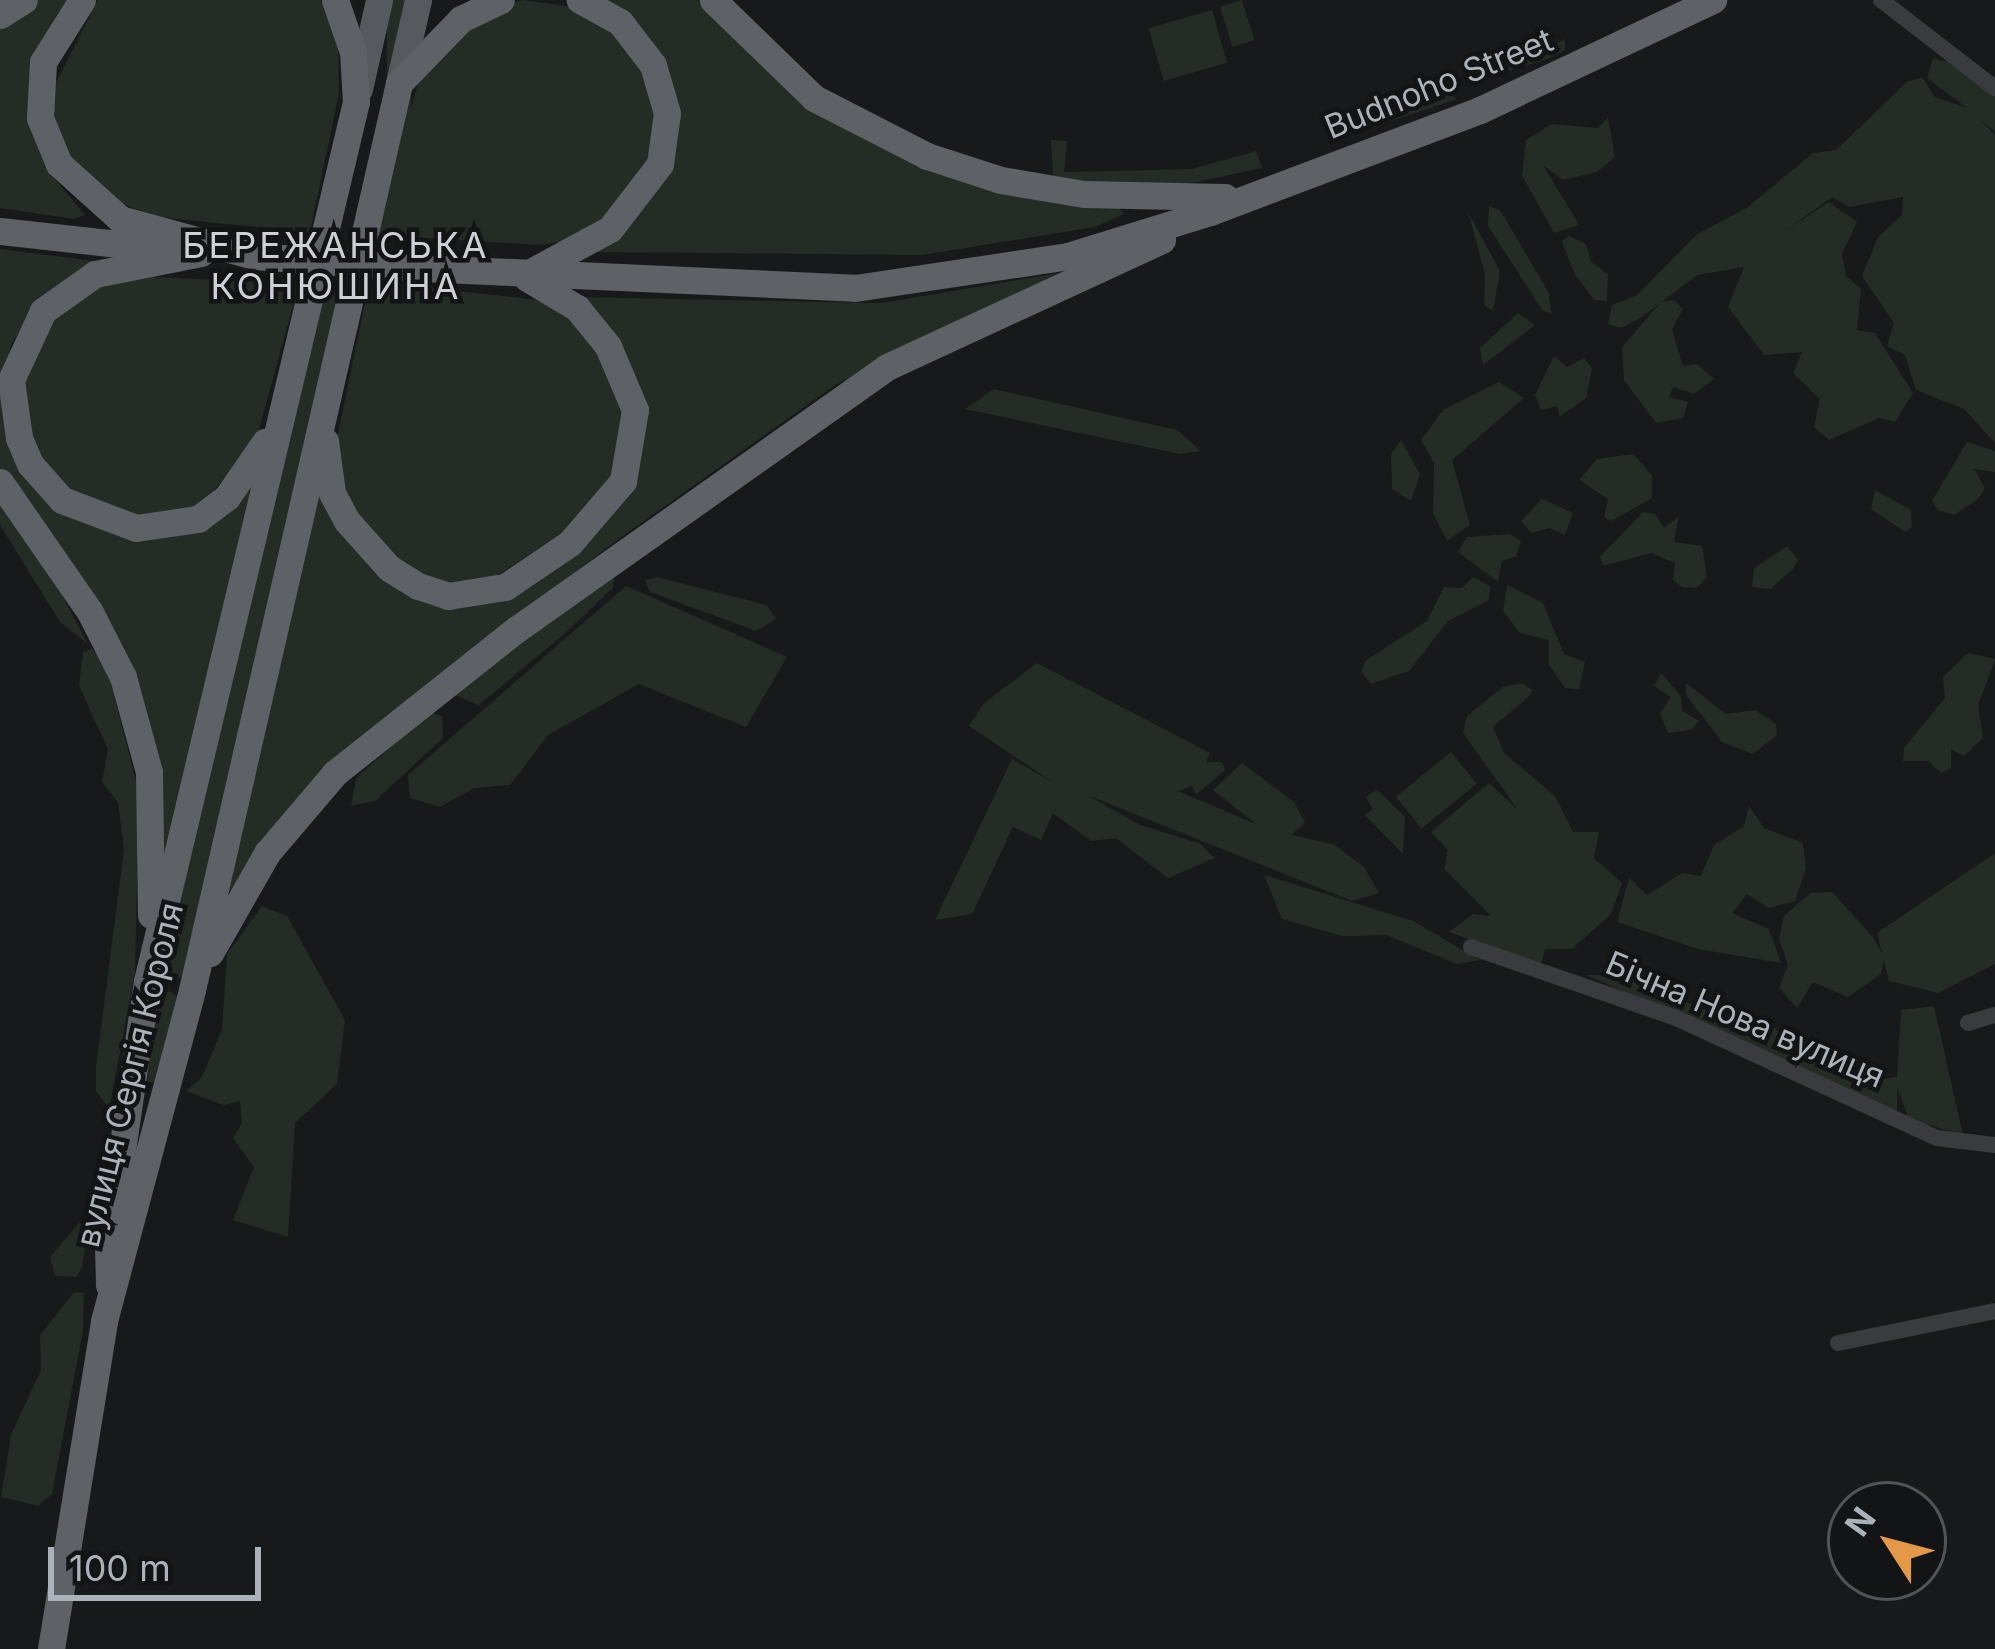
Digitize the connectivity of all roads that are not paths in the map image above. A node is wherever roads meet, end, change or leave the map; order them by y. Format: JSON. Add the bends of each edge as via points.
{"nodes":[{"id":1,"x":24,"y":0,"type":"edge"},
{"id":2,"x":82,"y":0,"type":"edge"},
{"id":3,"x":335,"y":0,"type":"edge"},
{"id":4,"x":379,"y":0,"type":"edge"},
{"id":5,"x":418,"y":0,"type":"edge"},
{"id":6,"x":501,"y":0,"type":"edge"},
{"id":7,"x":580,"y":0,"type":"edge"},
{"id":8,"x":713,"y":0,"type":"edge"},
{"id":9,"x":1713,"y":0,"type":"edge"},
{"id":10,"x":1881,"y":0,"type":"edge"},
{"id":11,"x":0,"y":15,"type":"edge"},
{"id":12,"x":399,"y":83,"type":"junction"},
{"id":13,"x":1995,"y":88,"type":"edge"},
{"id":14,"x":356,"y":102,"type":"junction"},
{"id":15,"x":1253,"y":196,"type":"junction"},
{"id":16,"x":1210,"y":212,"type":"junction"},
{"id":17,"x":0,"y":231,"type":"edge"},
{"id":18,"x":201,"y":253,"type":"junction"},
{"id":19,"x":254,"y":256,"type":"junction"},
{"id":20,"x":523,"y":275,"type":"junction"},
{"id":21,"x":283,"y":406,"type":"junction"},
{"id":22,"x":324,"y":416,"type":"junction"},
{"id":23,"x":0,"y":482,"type":"edge"},
{"id":24,"x":1471,"y":947,"type":"dead end"},
{"id":25,"x":147,"y":981,"type":"junction"},
{"id":26,"x":192,"y":989,"type":"junction"},
{"id":27,"x":1995,"y":1015,"type":"edge"},
{"id":28,"x":1968,"y":1023,"type":"dead end"},
{"id":29,"x":1995,"y":1145,"type":"edge"},
{"id":30,"x":110,"y":1295,"type":"junction"},
{"id":31,"x":1995,"y":1311,"type":"edge"},
{"id":32,"x":1838,"y":1343,"type":"dead end"},
{"id":33,"x":51,"y":1649,"type":"edge"}],
"edges":[{"from":1,"to":11,"type":"highway"},
{"from":2,"to":19,"type":"highway","via":[[43,62],[40,118],[59,164],[120,219]]},
{"from":3,"to":14,"type":"highway","via":[[353,52]]},
{"from":4,"to":14,"type":"main road","name":"вулиця Сергія Короля"},
{"from":5,"to":12,"type":"main road","name":"вулиця Сергія Короля"},
{"from":6,"to":12,"type":"highway","via":[[461,19]]},
{"from":7,"to":20,"type":"highway","via":[[620,22],[653,65],[667,113],[660,164],[610,230]]},
{"from":8,"to":15,"type":"highway","via":[[814,98],[927,156],[1084,194]]},
{"from":9,"to":15,"type":"highway","name":"Budnoho Street","via":[[1511,97]]},
{"from":10,"to":13,"type":"street"},
{"from":12,"to":22,"type":"highway","name":"вулиця Сергія Короля"},
{"from":14,"to":21,"type":"highway","name":"вулиця Сергія Короля"},
{"from":15,"to":16,"type":"highway","name":"Budnoho Street"},
{"from":16,"to":20,"type":"highway","via":[[1068,256],[855,288]]},
{"from":16,"to":26,"type":"highway","via":[[1138,254],[887,367],[759,451],[412,708],[289,825],[245,886]]},
{"from":17,"to":18,"type":"highway"},
{"from":18,"to":19,"type":"highway"},
{"from":18,"to":21,"type":"highway","via":[[95,274],[43,311],[11,380],[30,464],[84,514],[166,528],[198,519],[227,497],[257,460]]},
{"from":19,"to":20,"type":"highway","bridge":true},
{"from":20,"to":22,"type":"highway","via":[[577,308],[598,333],[626,376],[635,410],[622,481],[570,543],[505,587],[448,596],[418,586],[389,568],[346,521],[332,493]]},
{"from":21,"to":25,"type":"highway","name":"вулиця Сергія Короля"},
{"from":22,"to":26,"type":"highway","name":"вулиця Сергія Короля"},
{"from":23,"to":25,"type":"highway","via":[[90,612],[123,677],[148,772]]},
{"from":24,"to":29,"type":"street","name":"Бічна Нова вулиця","via":[[1676,1018],[1937,1138]]},
{"from":25,"to":26,"type":"highway"},
{"from":25,"to":30,"type":"highway","name":"вулиця Сергія Короля","via":[[107,1245]]},
{"from":26,"to":30,"type":"highway","name":"вулиця Сергія Короля"},
{"from":27,"to":28,"type":"street"},
{"from":30,"to":33,"type":"highway"},
{"from":31,"to":32,"type":"street"}]}
